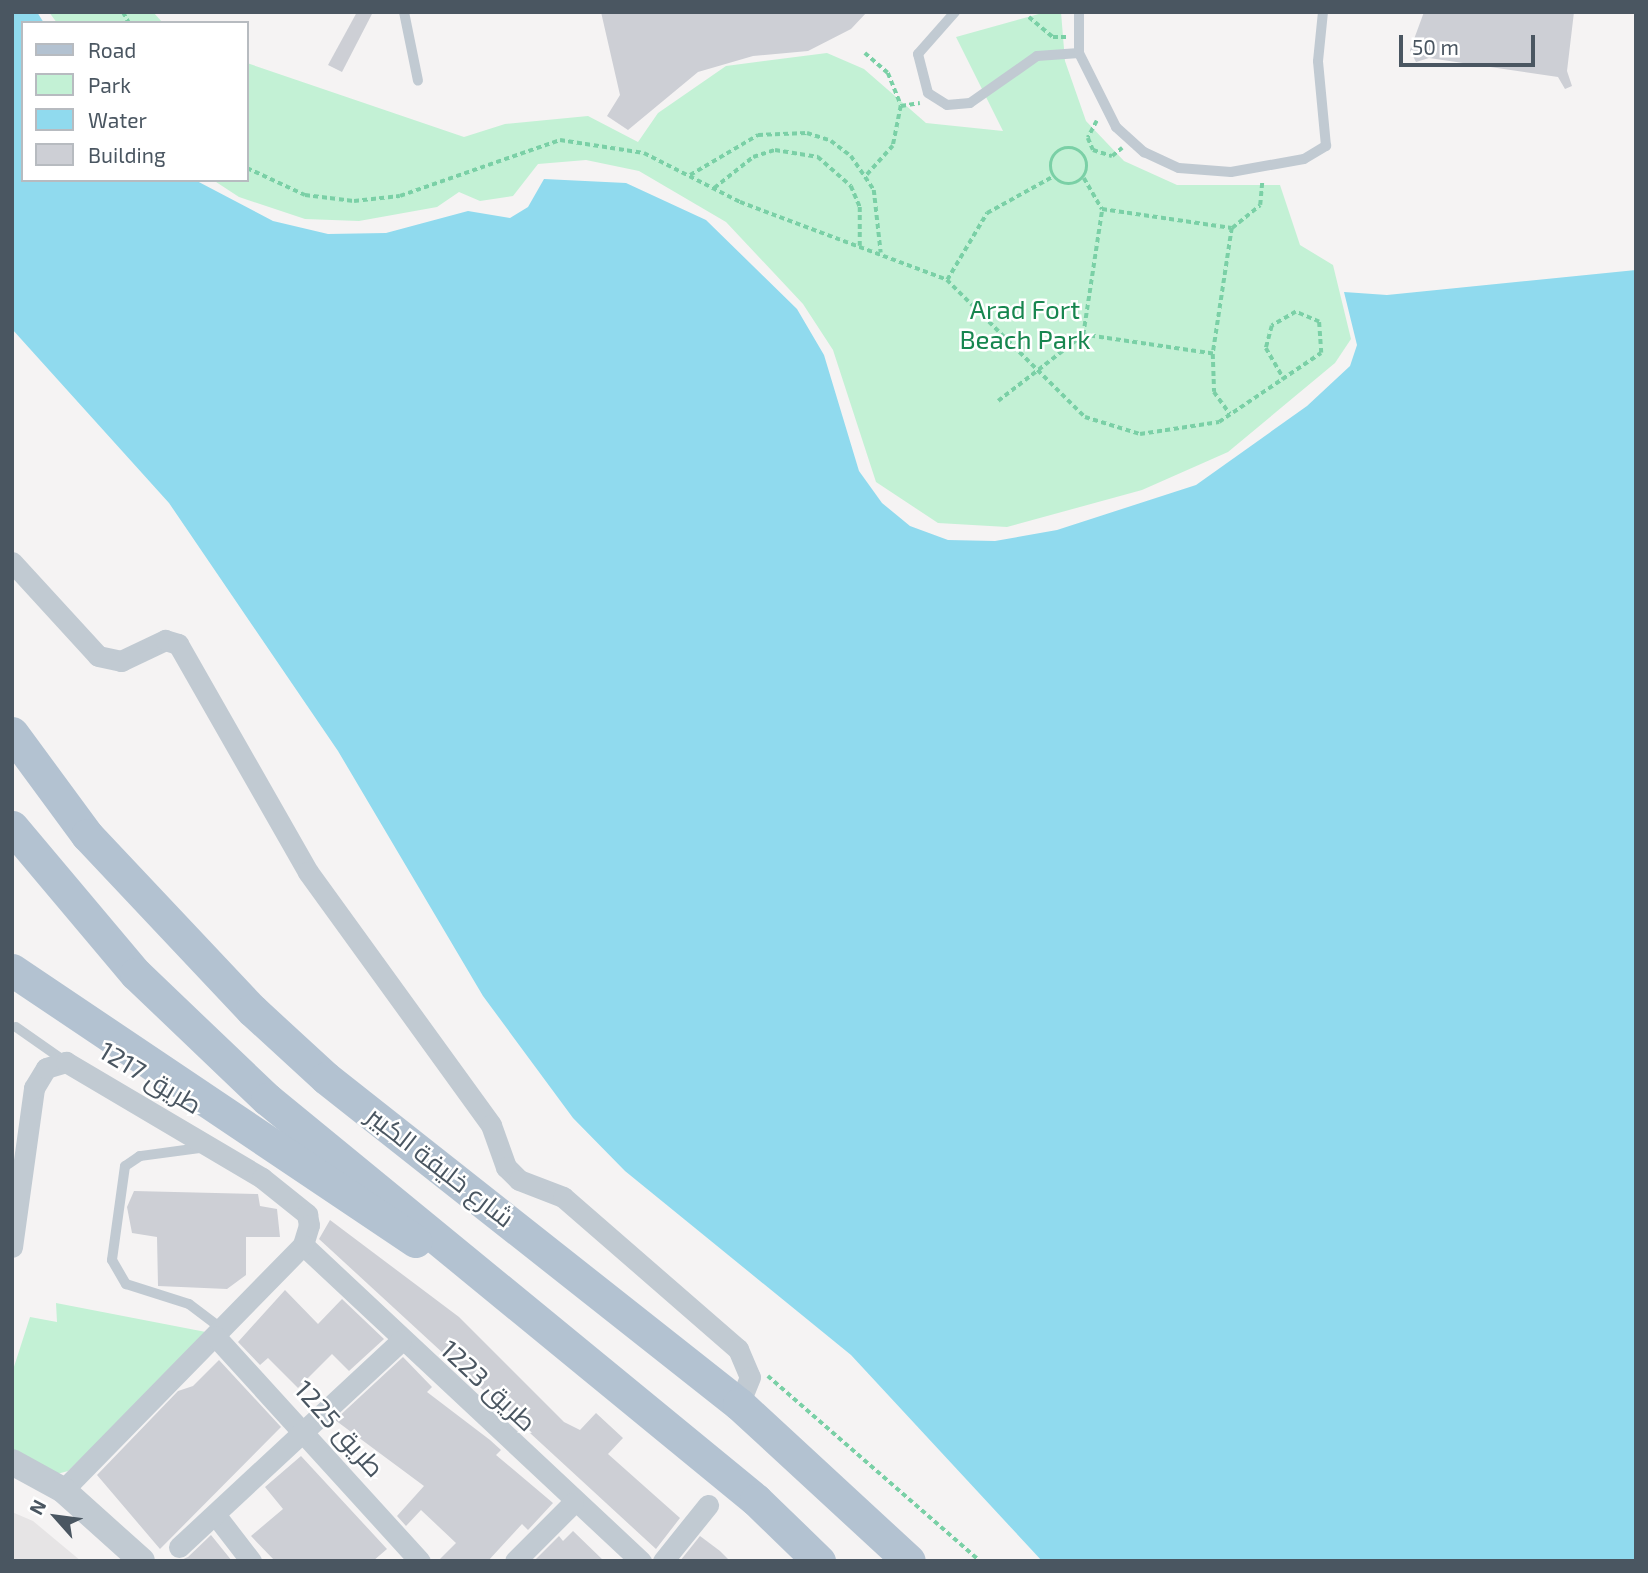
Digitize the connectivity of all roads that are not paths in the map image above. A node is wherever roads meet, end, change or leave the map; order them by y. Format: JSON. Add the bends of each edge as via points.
{"nodes":[{"id":1,"x":404,"y":12,"type":"edge"},
{"id":2,"x":955,"y":12,"type":"edge"},
{"id":3,"x":1079,"y":12,"type":"edge"},
{"id":4,"x":1323,"y":12,"type":"edge"},
{"id":5,"x":1079,"y":53,"type":"junction"},
{"id":6,"x":418,"y":81,"type":"dead end"},
{"id":7,"x":12,"y":562,"type":"edge"},
{"id":8,"x":12,"y":733,"type":"edge"},
{"id":9,"x":12,"y":827,"type":"edge"},
{"id":10,"x":12,"y":970,"type":"edge"},
{"id":11,"x":16,"y":1027,"type":"dead end"},
{"id":12,"x":66,"y":1062,"type":"junction"},
{"id":13,"x":18,"y":1140,"type":"edge"},
{"id":14,"x":213,"y":1147,"type":"junction"},
{"id":15,"x":303,"y":1245,"type":"junction"},
{"id":16,"x":12,"y":1247,"type":"edge"},
{"id":17,"x":502,"y":1294,"type":"junction"},
{"id":18,"x":218,"y":1333,"type":"junction"},
{"id":19,"x":401,"y":1341,"type":"junction"},
{"id":20,"x":739,"y":1404,"type":"junction"},
{"id":21,"x":308,"y":1432,"type":"junction"},
{"id":22,"x":12,"y":1462,"type":"edge"},
{"id":23,"x":63,"y":1490,"type":"junction"},
{"id":24,"x":573,"y":1503,"type":"junction"},
{"id":25,"x":708,"y":1506,"type":"dead end"},
{"id":26,"x":217,"y":1517,"type":"junction"},
{"id":27,"x":179,"y":1547,"type":"dead end"},
{"id":28,"x":142,"y":1561,"type":"edge"},
{"id":29,"x":251,"y":1561,"type":"edge"},
{"id":30,"x":420,"y":1561,"type":"edge"},
{"id":31,"x":514,"y":1561,"type":"edge"},
{"id":32,"x":640,"y":1561,"type":"edge"},
{"id":33,"x":663,"y":1561,"type":"edge"},
{"id":34,"x":819,"y":1561,"type":"edge"},
{"id":35,"x":909,"y":1561,"type":"edge"}],
"edges":[{"from":1,"to":6,"type":"lane"},
{"from":2,"to":5,"type":"lane","via":[[918,54],[928,93],[947,105],[971,103],[1037,56]]},
{"from":3,"to":5,"type":"lane"},
{"from":4,"to":5,"type":"lane","via":[[1318,61],[1328,139],[1316,155],[1262,169],[1179,168],[1129,141],[1105,111]]},
{"from":7,"to":20,"type":"street","via":[[98,656],[121,661],[165,640],[178,644],[308,872],[491,1125],[506,1167],[519,1180],[563,1197],[746,1358],[749,1387]]},
{"from":8,"to":20,"type":"main road","name":"شارع خليفة الكبير","via":[[87,835],[270,1027]]},
{"from":9,"to":17,"type":"main road","name":"شارع خليفة الكبير","via":[[136,974],[219,1055]]},
{"from":10,"to":17,"type":"main road","name":"شارع خليفة الكبير"},
{"from":11,"to":12,"type":"lane"},
{"from":12,"to":13,"type":"street","name":"طريق 1217","via":[[40,1074]]},
{"from":12,"to":14,"type":"street","name":"طريق 1217"},
{"from":13,"to":16,"type":"street","name":"طريق 1217"},
{"from":14,"to":15,"type":"street","name":"طريق 1217","via":[[307,1214]]},
{"from":14,"to":18,"type":"lane","via":[[140,1156],[125,1166],[112,1260],[127,1284],[189,1304]]},
{"from":15,"to":18,"type":"street"},
{"from":15,"to":19,"type":"street","name":"طريق 1223"},
{"from":17,"to":34,"type":"main road","name":"شارع خليفة الكبير","via":[[757,1500]]},
{"from":18,"to":21,"type":"street","name":"طريق 1225"},
{"from":18,"to":23,"type":"street"},
{"from":19,"to":21,"type":"street"},
{"from":19,"to":24,"type":"street","name":"طريق 1223"},
{"from":20,"to":35,"type":"main road","name":"شارع خليفة الكبير"},
{"from":21,"to":26,"type":"street"},
{"from":21,"to":30,"type":"street","name":"طريق 1225"},
{"from":22,"to":23,"type":"street"},
{"from":23,"to":28,"type":"street"},
{"from":24,"to":31,"type":"street"},
{"from":24,"to":32,"type":"street","name":"طريق 1223"},
{"from":25,"to":33,"type":"street"},
{"from":26,"to":27,"type":"street"},
{"from":26,"to":29,"type":"street"}]}
